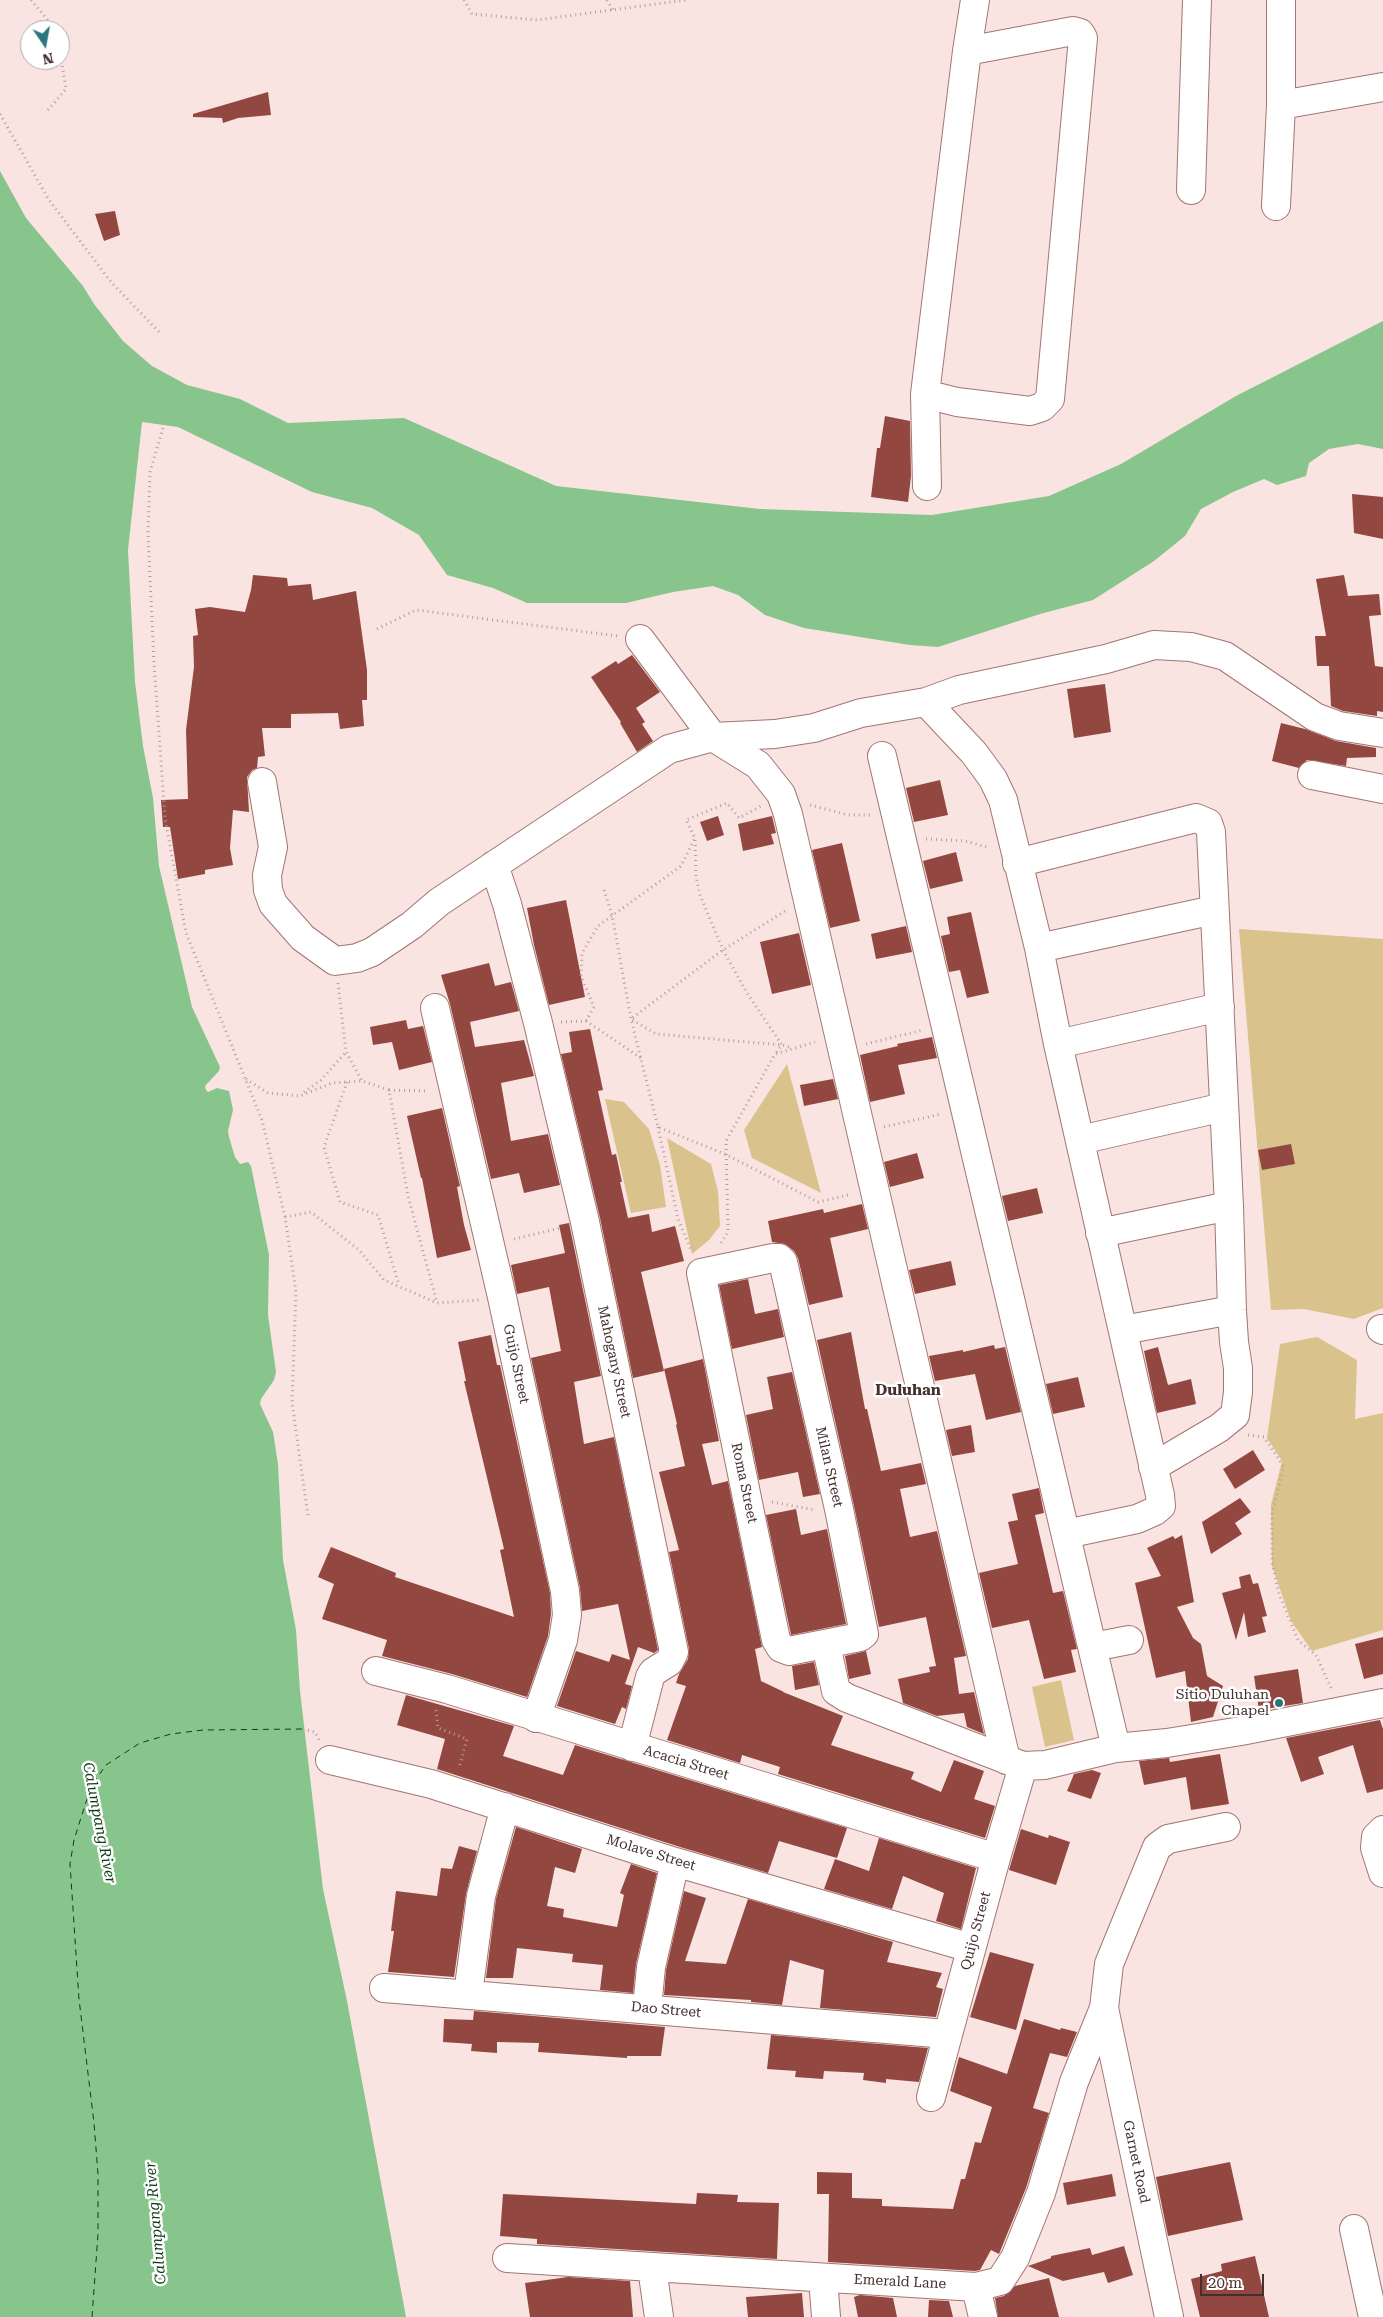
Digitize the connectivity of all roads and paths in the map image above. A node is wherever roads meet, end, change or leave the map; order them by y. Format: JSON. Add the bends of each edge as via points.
{"nodes":[{"id":1,"x":31,"y":0,"type":"edge"},
{"id":2,"x":464,"y":0,"type":"edge"},
{"id":3,"x":607,"y":0,"type":"edge"},
{"id":4,"x":686,"y":0,"type":"edge"},
{"id":5,"x":975,"y":0,"type":"edge"},
{"id":6,"x":1197,"y":0,"type":"edge"},
{"id":7,"x":1281,"y":0,"type":"edge"},
{"id":8,"x":613,"y":10,"type":"junction"},
{"id":9,"x":48,"y":20,"type":"edge"},
{"id":10,"x":967,"y":51,"type":"junction"},
{"id":11,"x":63,"y":70,"type":"edge"},
{"id":12,"x":1383,"y":87,"type":"edge"},
{"id":13,"x":1281,"y":105,"type":"junction"},
{"id":14,"x":48,"y":110,"type":"dead end"},
{"id":15,"x":0,"y":114,"type":"edge"},
{"id":16,"x":1191,"y":190,"type":"dead end"},
{"id":17,"x":1276,"y":206,"type":"dead end"},
{"id":18,"x":161,"y":334,"type":"dead end"},
{"id":19,"x":925,"y":394,"type":"junction"},
{"id":20,"x":163,"y":428,"type":"dead end"},
{"id":21,"x":927,"y":486,"type":"dead end"},
{"id":22,"x":377,"y":629,"type":"dead end"},
{"id":23,"x":640,"y":639,"type":"joint"},
{"id":24,"x":926,"y":702,"type":"junction"},
{"id":25,"x":1383,"y":733,"type":"edge"},
{"id":26,"x":714,"y":737,"type":"junction"},
{"id":27,"x":882,"y":756,"type":"dead end"},
{"id":28,"x":1312,"y":775,"type":"dead end"},
{"id":29,"x":262,"y":782,"type":"dead end"},
{"id":30,"x":1383,"y":789,"type":"edge"},
{"id":31,"x":781,"y":794,"type":"junction"},
{"id":32,"x":896,"y":815,"type":"junction"},
{"id":33,"x":695,"y":838,"type":"junction"},
{"id":34,"x":987,"y":847,"type":"dead end"},
{"id":35,"x":1017,"y":863,"type":"junction"},
{"id":36,"x":494,"y":865,"type":"junction"},
{"id":37,"x":604,"y":890,"type":"dead end"},
{"id":38,"x":807,"y":897,"type":"junction"},
{"id":39,"x":1214,"y":910,"type":"junction"},
{"id":40,"x":612,"y":915,"type":"junction"},
{"id":41,"x":1038,"y":948,"type":"junction"},
{"id":42,"x":723,"y":950,"type":"junction"},
{"id":43,"x":335,"y":961,"type":"junction"},
{"id":44,"x":1220,"y":1007,"type":"junction"},
{"id":45,"x":435,"y":1008,"type":"dead end"},
{"id":46,"x":632,"y":1019,"type":"junction"},
{"id":47,"x":586,"y":1021,"type":"junction"},
{"id":48,"x":538,"y":1023,"type":"junction"},
{"id":49,"x":946,"y":1025,"type":"junction"},
{"id":50,"x":841,"y":1042,"type":"junction"},
{"id":51,"x":1058,"y":1044,"type":"junction"},
{"id":52,"x":782,"y":1045,"type":"junction"},
{"id":53,"x":792,"y":1048,"type":"junction"},
{"id":54,"x":346,"y":1052,"type":"junction"},
{"id":55,"x":774,"y":1054,"type":"junction"},
{"id":56,"x":641,"y":1058,"type":"junction"},
{"id":57,"x":246,"y":1079,"type":"junction"},
{"id":58,"x":362,"y":1081,"type":"junction"},
{"id":59,"x":347,"y":1082,"type":"junction"},
{"id":60,"x":389,"y":1090,"type":"junction"},
{"id":61,"x":453,"y":1091,"type":"junction"},
{"id":62,"x":300,"y":1096,"type":"junction"},
{"id":63,"x":1224,"y":1107,"type":"junction"},
{"id":64,"x":966,"y":1109,"type":"junction"},
{"id":65,"x":658,"y":1127,"type":"junction"},
{"id":66,"x":861,"y":1132,"type":"junction"},
{"id":67,"x":1080,"y":1140,"type":"junction"},
{"id":68,"x":727,"y":1156,"type":"junction"},
{"id":69,"x":874,"y":1188,"type":"junction"},
{"id":70,"x":1229,"y":1206,"type":"junction"},
{"id":71,"x":285,"y":1217,"type":"junction"},
{"id":72,"x":585,"y":1222,"type":"junction"},
{"id":73,"x":1100,"y":1233,"type":"junction"},
{"id":74,"x":489,"y":1245,"type":"junction"},
{"id":75,"x":701,"y":1273,"type":"junction"},
{"id":76,"x":399,"y":1286,"type":"junction"},
{"id":77,"x":502,"y":1298,"type":"junction"},
{"id":78,"x":437,"y":1303,"type":"junction"},
{"id":79,"x":1232,"y":1310,"type":"junction"},
{"id":80,"x":1123,"y":1330,"type":"junction"},
{"id":81,"x":1235,"y":1415,"type":"junction"},
{"id":82,"x":1154,"y":1467,"type":"junction"},
{"id":83,"x":747,"y":1500,"type":"junction"},
{"id":84,"x":839,"y":1509,"type":"junction"},
{"id":85,"x":308,"y":1516,"type":"dead end"},
{"id":86,"x":1066,"y":1534,"type":"junction"},
{"id":87,"x":1128,"y":1640,"type":"dead end"},
{"id":88,"x":826,"y":1644,"type":"junction"},
{"id":89,"x":1093,"y":1647,"type":"junction"},
{"id":90,"x":376,"y":1671,"type":"dead end"},
{"id":91,"x":447,"y":1689,"type":"junction"},
{"id":92,"x":1383,"y":1703,"type":"edge"},
{"id":93,"x":1341,"y":1711,"type":"junction"},
{"id":94,"x":536,"y":1718,"type":"junction"},
{"id":95,"x":303,"y":1728,"type":"dead end"},
{"id":96,"x":315,"y":1732,"type":"dead end"},
{"id":97,"x":632,"y":1747,"type":"junction"},
{"id":98,"x":1116,"y":1748,"type":"junction"},
{"id":99,"x":330,"y":1760,"type":"dead end"},
{"id":100,"x":1014,"y":1763,"type":"junction"},
{"id":101,"x":452,"y":1790,"type":"junction"},
{"id":102,"x":504,"y":1807,"type":"junction"},
{"id":103,"x":1226,"y":1827,"type":"dead end"},
{"id":104,"x":1383,"y":1830,"type":"edge"},
{"id":105,"x":996,"y":1858,"type":"junction"},
{"id":106,"x":675,"y":1862,"type":"junction"},
{"id":107,"x":1383,"y":1872,"type":"edge"},
{"id":108,"x":971,"y":1948,"type":"junction"},
{"id":109,"x":384,"y":1988,"type":"dead end"},
{"id":110,"x":468,"y":1994,"type":"junction"},
{"id":111,"x":647,"y":2008,"type":"junction"},
{"id":112,"x":1104,"y":2008,"type":"junction"},
{"id":113,"x":947,"y":2034,"type":"junction"},
{"id":114,"x":931,"y":2097,"type":"dead end"},
{"id":115,"x":1354,"y":2230,"type":"dead end"},
{"id":116,"x":507,"y":2258,"type":"dead end"},
{"id":117,"x":652,"y":2268,"type":"junction"},
{"id":118,"x":822,"y":2278,"type":"junction"},
{"id":119,"x":976,"y":2287,"type":"junction"},
{"id":120,"x":659,"y":2317,"type":"edge"},
{"id":121,"x":826,"y":2317,"type":"edge"},
{"id":122,"x":983,"y":2317,"type":"edge"},
{"id":123,"x":1169,"y":2317,"type":"edge"},
{"id":124,"x":1374,"y":2317,"type":"edge"}],
"edges":[{"from":1,"to":9,"type":"path"},
{"from":2,"to":8,"type":"path","via":[[472,14],[537,20]]},
{"from":3,"to":8,"type":"path"},
{"from":4,"to":8,"type":"path"},
{"from":5,"to":10,"type":"street"},
{"from":6,"to":16,"type":"street"},
{"from":7,"to":13,"type":"street"},
{"from":10,"to":19,"type":"street"},
{"from":10,"to":19,"type":"street","via":[[1073,31],[1083,38],[1050,400],[1030,410],[957,402]]},
{"from":11,"to":14,"type":"path","via":[[66,89]]},
{"from":12,"to":13,"type":"street"},
{"from":13,"to":17,"type":"street"},
{"from":15,"to":18,"type":"path","via":[[49,200],[111,282]]},
{"from":19,"to":21,"type":"street"},
{"from":20,"to":57,"type":"path","via":[[150,472],[148,535],[165,818],[186,933]]},
{"from":22,"to":23,"type":"path","via":[[416,610]]},
{"from":23,"to":26,"type":"street"},
{"from":24,"to":25,"type":"street","via":[[959,690],[1106,659],[1154,645],[1191,647],[1225,656],[1314,717],[1339,726]]},
{"from":24,"to":26,"type":"street","via":[[861,713],[814,728],[776,734]]},
{"from":24,"to":35,"type":"street","via":[[974,752],[993,779],[1003,800]]},
{"from":26,"to":31,"type":"street","via":[[758,765]]},
{"from":26,"to":36,"type":"street","via":[[669,748]]},
{"from":27,"to":32,"type":"street"},
{"from":28,"to":30,"type":"street"},
{"from":29,"to":43,"type":"street","via":[[273,847],[267,874],[273,904],[303,938]]},
{"from":31,"to":32,"type":"path","via":[[848,815]]},
{"from":31,"to":33,"type":"path","via":[[739,818],[726,803],[686,820]]},
{"from":31,"to":38,"type":"street"},
{"from":32,"to":34,"type":"path","via":[[913,836],[965,841]]},
{"from":32,"to":49,"type":"street"},
{"from":33,"to":40,"type":"path","via":[[681,866]]},
{"from":33,"to":42,"type":"path","via":[[700,895]]},
{"from":35,"to":39,"type":"street","via":[[1196,818],[1208,823],[1211,832]]},
{"from":35,"to":41,"type":"street"},
{"from":36,"to":43,"type":"street","via":[[372,952]]},
{"from":36,"to":48,"type":"street","name":"Mahogany Street"},
{"from":37,"to":40,"type":"path"},
{"from":38,"to":42,"type":"path"},
{"from":38,"to":50,"type":"street"},
{"from":39,"to":41,"type":"street"},
{"from":39,"to":44,"type":"street"},
{"from":40,"to":46,"type":"path"},
{"from":40,"to":47,"type":"path","via":[[598,926],[582,953],[580,976],[594,1006]]},
{"from":41,"to":51,"type":"street"},
{"from":42,"to":46,"type":"path"},
{"from":42,"to":52,"type":"path"},
{"from":43,"to":54,"type":"path"},
{"from":44,"to":51,"type":"street"},
{"from":44,"to":63,"type":"street"},
{"from":45,"to":61,"type":"street","name":"Guijo Street"},
{"from":46,"to":52,"type":"path","via":[[656,1034]]},
{"from":46,"to":56,"type":"path"},
{"from":47,"to":48,"type":"path"},
{"from":47,"to":56,"type":"path"},
{"from":48,"to":72,"type":"street","name":"Mahogany Street"},
{"from":49,"to":50,"type":"path"},
{"from":49,"to":64,"type":"street"},
{"from":50,"to":53,"type":"path"},
{"from":50,"to":66,"type":"street"},
{"from":51,"to":67,"type":"street"},
{"from":52,"to":53,"type":"path"},
{"from":52,"to":55,"type":"path"},
{"from":53,"to":55,"type":"path"},
{"from":54,"to":58,"type":"path"},
{"from":54,"to":62,"type":"path","via":[[321,1080]]},
{"from":55,"to":68,"type":"path","via":[[726,1141]]},
{"from":56,"to":65,"type":"path"},
{"from":57,"to":62,"type":"path","via":[[268,1093]]},
{"from":57,"to":71,"type":"path","via":[[262,1120]]},
{"from":58,"to":59,"type":"path"},
{"from":58,"to":60,"type":"path"},
{"from":59,"to":62,"type":"path","via":[[332,1083]]},
{"from":59,"to":76,"type":"path","via":[[324,1147],[340,1202],[378,1215]]},
{"from":60,"to":61,"type":"path"},
{"from":60,"to":78,"type":"path","via":[[408,1196]]},
{"from":61,"to":74,"type":"street","name":"Guijo Street"},
{"from":63,"to":67,"type":"street"},
{"from":63,"to":70,"type":"street"},
{"from":64,"to":66,"type":"path"},
{"from":64,"to":86,"type":"street"},
{"from":65,"to":68,"type":"path"},
{"from":65,"to":75,"type":"path","via":[[678,1219]]},
{"from":66,"to":69,"type":"street"},
{"from":67,"to":73,"type":"street"},
{"from":68,"to":69,"type":"path","via":[[818,1202]]},
{"from":68,"to":75,"type":"path","via":[[728,1232]]},
{"from":69,"to":100,"type":"street"},
{"from":70,"to":73,"type":"street"},
{"from":70,"to":79,"type":"street"},
{"from":71,"to":76,"type":"path","via":[[311,1212],[359,1250],[384,1280]]},
{"from":71,"to":85,"type":"path","via":[[296,1292],[292,1403]]},
{"from":72,"to":74,"type":"path"},
{"from":72,"to":97,"type":"street","name":"Mahogany Street","via":[[674,1652],[668,1662],[650,1677]]},
{"from":73,"to":80,"type":"street"},
{"from":74,"to":77,"type":"street","name":"Guijo Street"},
{"from":75,"to":83,"type":"street","name":"Roma Street"},
{"from":75,"to":84,"type":"street","name":"Milan Street","via":[[773,1258],[783,1262]]},
{"from":76,"to":78,"type":"path"},
{"from":77,"to":78,"type":"path"},
{"from":77,"to":94,"type":"street","name":"Guijo Street","via":[[565,1591],[567,1615],[563,1640]]},
{"from":79,"to":80,"type":"street"},
{"from":79,"to":81,"type":"street","via":[[1238,1368]]},
{"from":80,"to":82,"type":"street"},
{"from":81,"to":82,"type":"street"},
{"from":81,"to":93,"type":"path","via":[[1242,1435],[1264,1436],[1284,1467],[1272,1512],[1272,1562],[1279,1594],[1298,1640],[1316,1654]]},
{"from":82,"to":86,"type":"street","via":[[1161,1506],[1155,1511],[1137,1520]]},
{"from":83,"to":84,"type":"path","via":[[755,1498],[818,1511]]},
{"from":83,"to":88,"type":"street","name":"Roma Street","via":[[776,1640],[781,1648],[789,1651]]},
{"from":84,"to":88,"type":"street","name":"Milan Street","via":[[864,1634]]},
{"from":86,"to":89,"type":"street"},
{"from":87,"to":89,"type":"street"},
{"from":88,"to":100,"type":"street","via":[[836,1691],[840,1694]]},
{"from":89,"to":98,"type":"street"},
{"from":90,"to":91,"type":"street","name":"Acacia Street"},
{"from":91,"to":94,"type":"street","name":"Acacia Street"},
{"from":91,"to":101,"type":"path","via":[[436,1711],[438,1728],[467,1739]]},
{"from":92,"to":93,"type":"street"},
{"from":93,"to":98,"type":"street","via":[[1167,1743]]},
{"from":94,"to":97,"type":"street","name":"Acacia Street"},
{"from":95,"to":96,"type":"path"},
{"from":97,"to":105,"type":"street","name":"Acacia Street"},
{"from":98,"to":100,"type":"street","via":[[1045,1765]]},
{"from":99,"to":101,"type":"street","name":"Molave Street"},
{"from":100,"to":105,"type":"street","name":"Quijo Street"},
{"from":101,"to":102,"type":"street","name":"Molave Street"},
{"from":102,"to":106,"type":"street","name":"Molave Street"},
{"from":102,"to":110,"type":"street","via":[[481,1896]]},
{"from":103,"to":112,"type":"street","via":[[1168,1839],[1157,1847],[1109,1964]]},
{"from":104,"to":107,"type":"street","via":[[1376,1837],[1375,1848]]},
{"from":105,"to":108,"type":"street","name":"Quijo Street"},
{"from":106,"to":108,"type":"street","name":"Molave Street"},
{"from":106,"to":111,"type":"street","via":[[651,1967]]},
{"from":108,"to":113,"type":"street","name":"Quijo Street"},
{"from":109,"to":110,"type":"street","name":"Dao Street"},
{"from":110,"to":111,"type":"street","name":"Dao Street"},
{"from":111,"to":113,"type":"street","name":"Dao Street"},
{"from":112,"to":119,"type":"street","name":"Emerald Lane","via":[[1074,2082],[1041,2193],[1015,2258],[1000,2282]]},
{"from":112,"to":123,"type":"street","name":"Garnet Road"},
{"from":113,"to":114,"type":"street","name":"Quijo Street"},
{"from":115,"to":124,"type":"street"},
{"from":116,"to":117,"type":"street","name":"Emerald Lane"},
{"from":117,"to":118,"type":"street","name":"Emerald Lane"},
{"from":117,"to":120,"type":"street"},
{"from":118,"to":119,"type":"street","name":"Emerald Lane"},
{"from":118,"to":121,"type":"street"},
{"from":119,"to":122,"type":"street"}]}
